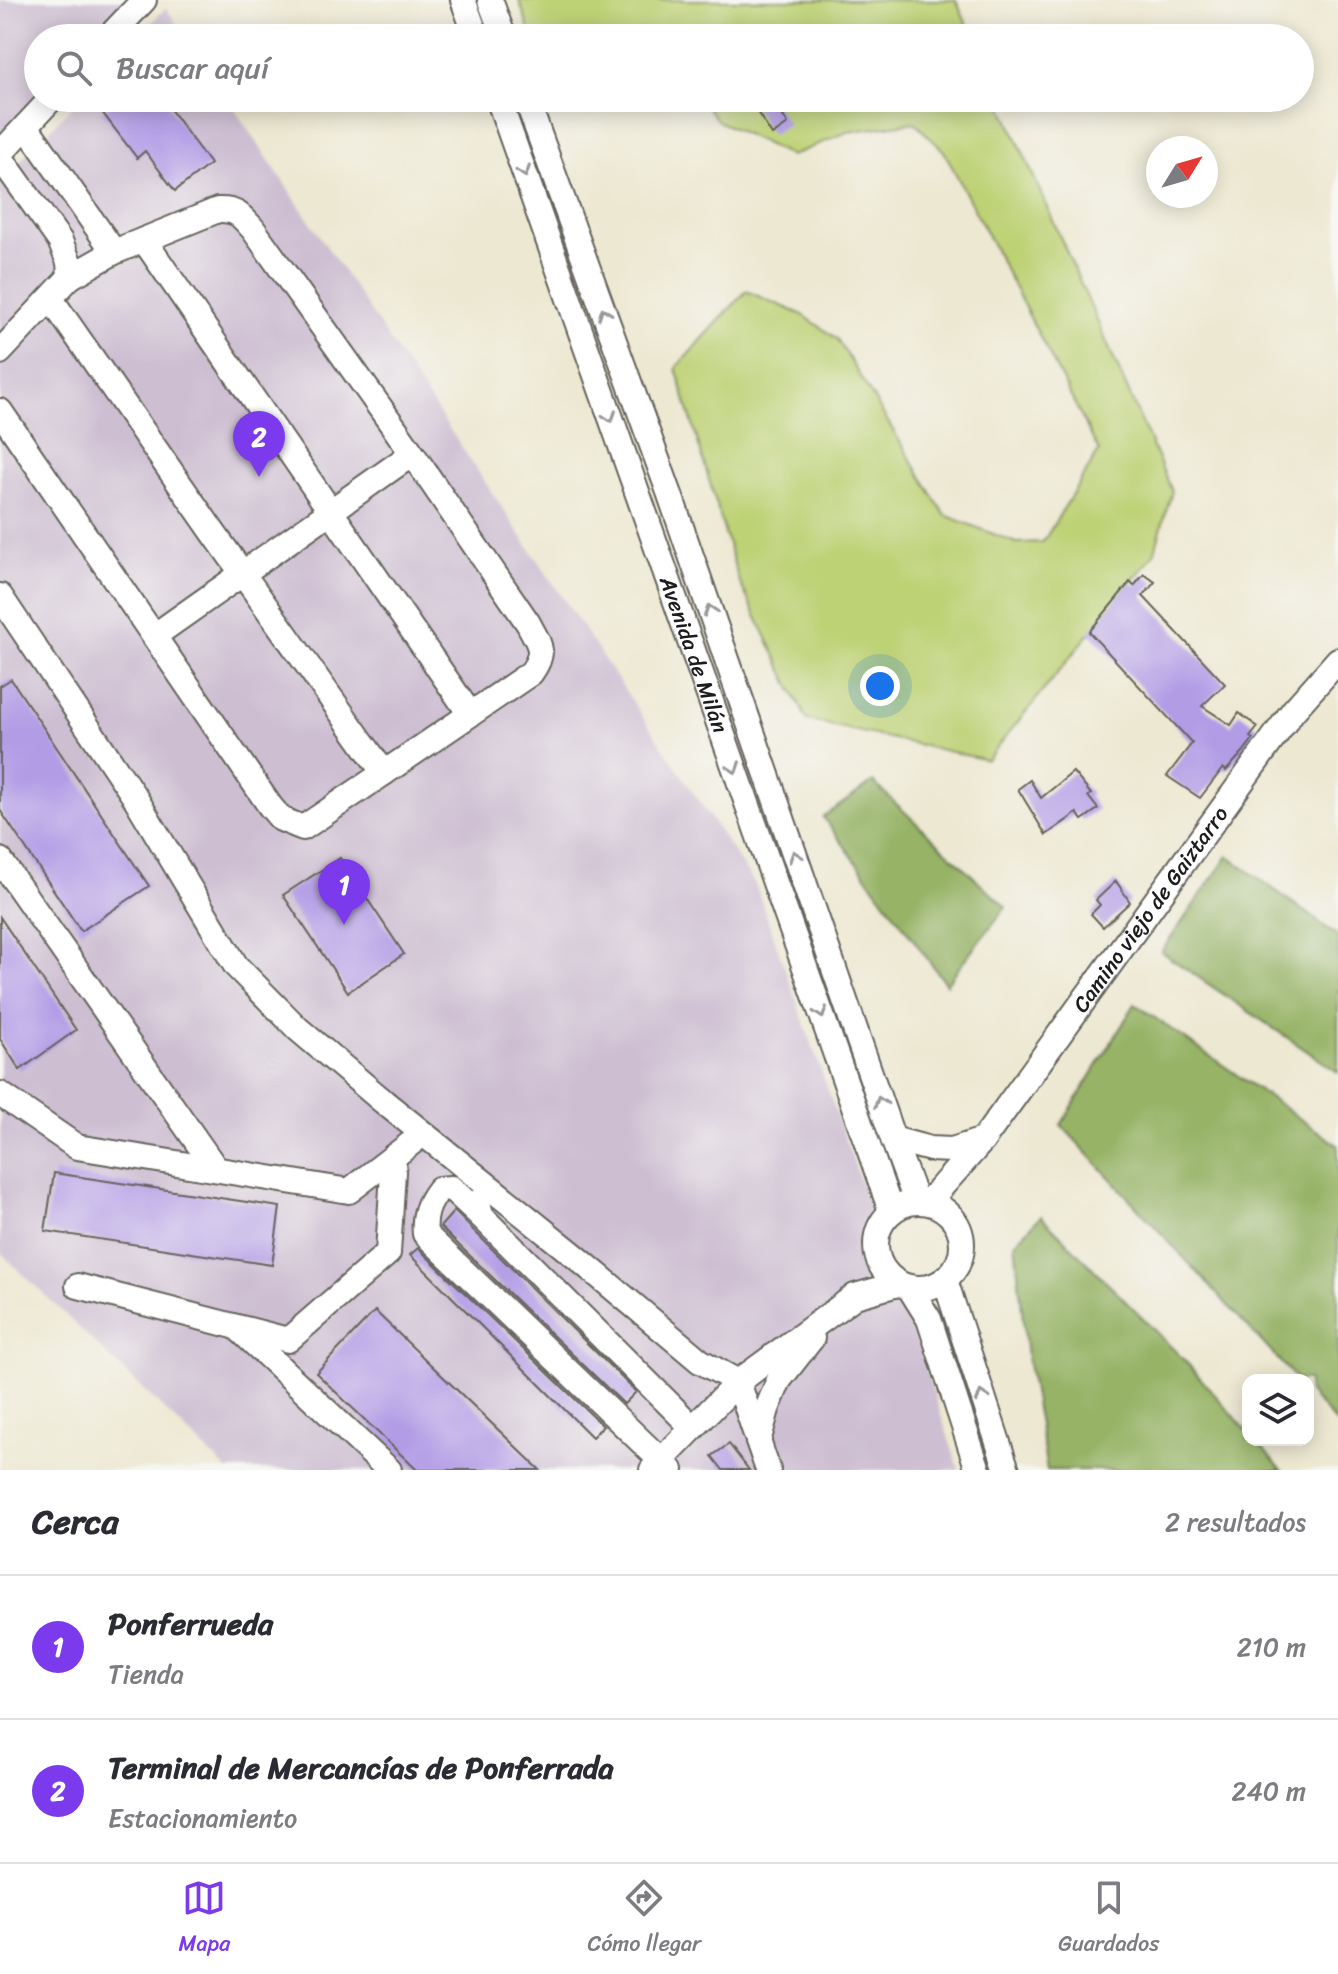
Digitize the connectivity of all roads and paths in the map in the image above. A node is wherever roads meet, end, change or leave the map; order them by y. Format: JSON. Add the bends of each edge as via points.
{"nodes":[{"id":1,"x":144,"y":0,"type":"edge"},
{"id":2,"x":463,"y":0,"type":"edge"},
{"id":3,"x":490,"y":0,"type":"edge"},
{"id":4,"x":121,"y":24,"type":"edge"},
{"id":5,"x":472,"y":24,"type":"edge"},
{"id":6,"x":499,"y":24,"type":"edge"},
{"id":7,"x":39,"y":112,"type":"edge"},
{"id":8,"x":503,"y":112,"type":"edge"},
{"id":9,"x":531,"y":112,"type":"edge"},
{"id":10,"x":26,"y":126,"type":"junction"},
{"id":11,"x":0,"y":155,"type":"edge"},
{"id":12,"x":144,"y":240,"type":"junction"},
{"id":13,"x":114,"y":252,"type":"junction"},
{"id":14,"x":70,"y":277,"type":"junction"},
{"id":15,"x":51,"y":299,"type":"junction"},
{"id":16,"x":0,"y":352,"type":"edge"},
{"id":17,"x":0,"y":411,"type":"edge"},
{"id":18,"x":412,"y":454,"type":"junction"},
{"id":19,"x":330,"y":511,"type":"junction"},
{"id":20,"x":241,"y":573,"type":"junction"},
{"id":21,"x":0,"y":596,"type":"edge"},
{"id":22,"x":154,"y":636,"type":"junction"},
{"id":23,"x":1338,"y":660,"type":"edge"},
{"id":24,"x":470,"y":714,"type":"junction"},
{"id":25,"x":384,"y":773,"type":"junction"},
{"id":26,"x":0,"y":860,"type":"edge"},
{"id":27,"x":0,"y":1094,"type":"edge"},
{"id":28,"x":423,"y":1134,"type":"junction"},
{"id":29,"x":893,"y":1139,"type":"junction"},
{"id":30,"x":983,"y":1140,"type":"junction"},
{"id":31,"x":394,"y":1156,"type":"junction"},
{"id":32,"x":966,"y":1162,"type":"junction"},
{"id":33,"x":216,"y":1169,"type":"junction"},
{"id":34,"x":469,"y":1171,"type":"junction"},
{"id":35,"x":922,"y":1202,"type":"junction"},
{"id":36,"x":891,"y":1211,"type":"junction"},
{"id":37,"x":481,"y":1216,"type":"junction"},
{"id":38,"x":951,"y":1216,"type":"junction"},
{"id":39,"x":876,"y":1250,"type":"junction"},
{"id":40,"x":945,"y":1280,"type":"junction"},
{"id":41,"x":78,"y":1286,"type":"dead end"},
{"id":42,"x":904,"y":1286,"type":"junction"},
{"id":43,"x":849,"y":1300,"type":"junction"},
{"id":44,"x":238,"y":1327,"type":"junction"},
{"id":45,"x":738,"y":1382,"type":"junction"},
{"id":46,"x":693,"y":1428,"type":"junction"},
{"id":47,"x":758,"y":1442,"type":"junction"},
{"id":48,"x":661,"y":1467,"type":"edge"},
{"id":49,"x":389,"y":1470,"type":"edge"},
{"id":50,"x":768,"y":1470,"type":"edge"},
{"id":51,"x":978,"y":1470,"type":"edge"},
{"id":52,"x":1007,"y":1470,"type":"edge"}],
"edges":[{"from":1,"to":4,"type":"street"},
{"from":2,"to":5,"type":"street"},
{"from":3,"to":6,"type":"street"},
{"from":7,"to":10,"type":"street"},
{"from":8,"to":36,"type":"street","name":"Avenida de Milán","one_way":true},
{"from":29,"to":9,"type":"street","name":"Avenida de Milán","one_way":true},
{"from":10,"to":11,"type":"street"},
{"from":10,"to":13,"type":"street"},
{"from":11,"to":14,"type":"street","via":[[60,241]]},
{"from":12,"to":13,"type":"street"},
{"from":12,"to":18,"type":"street","via":[[218,210],[231,210],[244,219]]},
{"from":12,"to":19,"type":"street"},
{"from":13,"to":14,"type":"street"},
{"from":14,"to":15,"type":"street"},
{"from":15,"to":16,"type":"street"},
{"from":15,"to":20,"type":"street"},
{"from":17,"to":22,"type":"street"},
{"from":18,"to":19,"type":"street"},
{"from":18,"to":24,"type":"street","via":[[541,647],[531,673]]},
{"from":19,"to":20,"type":"street"},
{"from":19,"to":24,"type":"street"},
{"from":20,"to":22,"type":"street"},
{"from":20,"to":25,"type":"street"},
{"from":21,"to":28,"type":"street","via":[[136,799],[236,966],[298,1029]]},
{"from":22,"to":25,"type":"street","via":[[281,819],[303,828]]},
{"from":23,"to":30,"type":"street","name":"Camino viejo de Gaiztarro","via":[[1293,711]]},
{"from":24,"to":25,"type":"street"},
{"from":26,"to":33,"type":"street"},
{"from":27,"to":33,"type":"street","via":[[77,1147]]},
{"from":28,"to":31,"type":"street"},
{"from":28,"to":34,"type":"street"},
{"from":29,"to":30,"type":"street","via":[[952,1150]]},
{"from":29,"to":35,"type":"street","name":"Avenida de Milán"},
{"from":30,"to":32,"type":"street","name":"Camino viejo de Gaiztarro"},
{"from":31,"to":33,"type":"street","via":[[349,1191]]},
{"from":31,"to":44,"type":"street","via":[[388,1253],[288,1340]]},
{"from":32,"to":35,"type":"street","name":"Camino viejo de Gaiztarro"},
{"from":32,"to":38,"type":"street","name":"Camino viejo de Gaiztarro"},
{"from":34,"to":37,"type":"street"},
{"from":34,"to":45,"type":"street","via":[[700,1361]]},
{"from":35,"to":36,"type":"street"},
{"from":35,"to":38,"type":"street"},
{"from":36,"to":39,"type":"street","via":[[881,1223]]},
{"from":37,"to":46,"type":"street"},
{"from":37,"to":48,"type":"street","via":[[451,1188],[439,1189],[423,1222],[425,1234]]},
{"from":38,"to":40,"type":"street","via":[[962,1240],[961,1258]]},
{"from":39,"to":42,"type":"street","via":[[884,1271]]},
{"from":39,"to":43,"type":"street"},
{"from":40,"to":42,"type":"street","via":[[924,1288]]},
{"from":52,"to":40,"type":"street","one_way":true},
{"from":41,"to":44,"type":"street"},
{"from":42,"to":43,"type":"street"},
{"from":42,"to":51,"type":"street","via":[[929,1319]]},
{"from":43,"to":45,"type":"street"},
{"from":43,"to":47,"type":"street","via":[[779,1380]]},
{"from":44,"to":49,"type":"street"},
{"from":45,"to":46,"type":"street"},
{"from":45,"to":47,"type":"street"},
{"from":46,"to":48,"type":"street"},
{"from":47,"to":50,"type":"street"}]}
